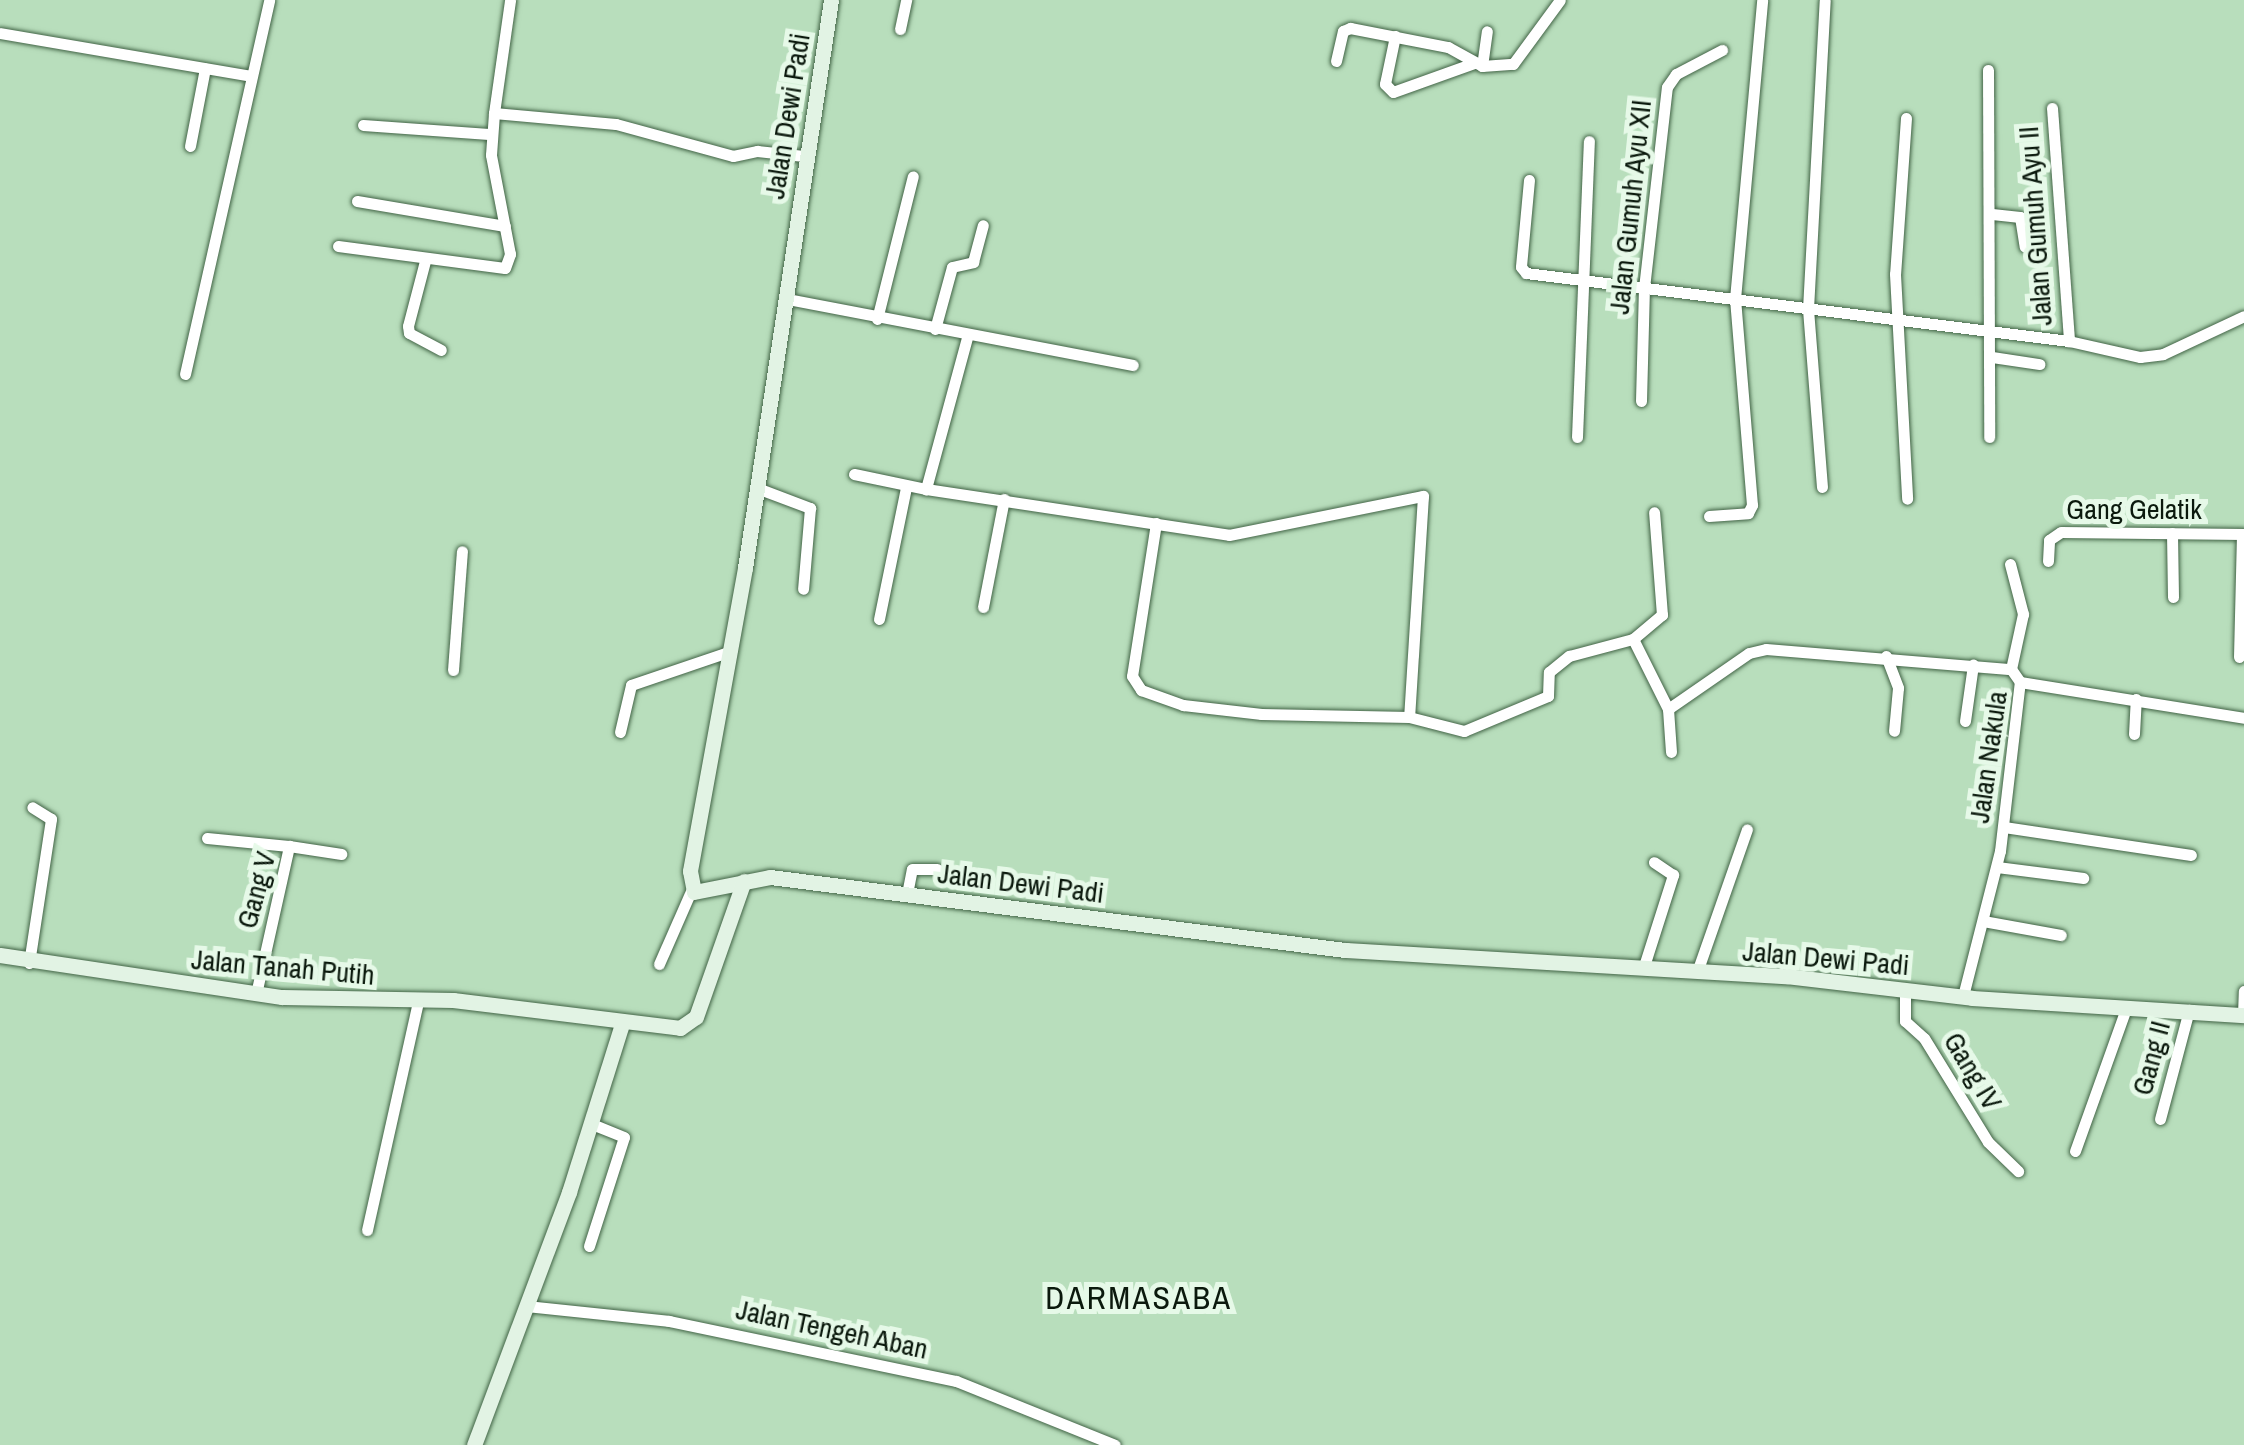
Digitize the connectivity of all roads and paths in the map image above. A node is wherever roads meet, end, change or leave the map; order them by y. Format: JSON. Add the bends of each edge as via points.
{"nodes":[{"id":1,"x":268,"y":0,"type":"edge"},
{"id":2,"x":831,"y":0,"type":"edge"},
{"id":3,"x":906,"y":0,"type":"edge"},
{"id":4,"x":1560,"y":0,"type":"edge"},
{"id":5,"x":1762,"y":0,"type":"edge"},
{"id":6,"x":1825,"y":0,"type":"edge"},
{"id":7,"x":510,"y":2,"type":"edge"},
{"id":8,"x":900,"y":30,"type":"dead end"},
{"id":9,"x":1486,"y":31,"type":"dead end"},
{"id":10,"x":0,"y":33,"type":"edge"},
{"id":11,"x":1395,"y":36,"type":"junction"},
{"id":12,"x":1722,"y":50,"type":"dead end"},
{"id":13,"x":1336,"y":60,"type":"dead end"},
{"id":14,"x":1478,"y":64,"type":"junction"},
{"id":15,"x":205,"y":68,"type":"junction"},
{"id":16,"x":1988,"y":70,"type":"dead end"},
{"id":17,"x":251,"y":76,"type":"junction"},
{"id":18,"x":2052,"y":108,"type":"dead end"},
{"id":19,"x":494,"y":112,"type":"junction"},
{"id":20,"x":1906,"y":118,"type":"dead end"},
{"id":21,"x":363,"y":125,"type":"dead end"},
{"id":22,"x":489,"y":134,"type":"junction"},
{"id":23,"x":1589,"y":141,"type":"dead end"},
{"id":24,"x":190,"y":146,"type":"dead end"},
{"id":25,"x":804,"y":149,"type":"junction"},
{"id":26,"x":914,"y":176,"type":"dead end"},
{"id":27,"x":1529,"y":180,"type":"dead end"},
{"id":28,"x":357,"y":200,"type":"dead end"},
{"id":29,"x":1992,"y":214,"type":"junction"},
{"id":30,"x":983,"y":225,"type":"dead end"},
{"id":31,"x":505,"y":226,"type":"junction"},
{"id":32,"x":338,"y":246,"type":"dead end"},
{"id":33,"x":2025,"y":247,"type":"dead end"},
{"id":34,"x":425,"y":260,"type":"junction"},
{"id":35,"x":1579,"y":280,"type":"junction"},
{"id":36,"x":1644,"y":288,"type":"junction"},
{"id":37,"x":787,"y":300,"type":"junction"},
{"id":38,"x":1735,"y":300,"type":"junction"},
{"id":39,"x":1808,"y":309,"type":"junction"},
{"id":40,"x":2244,"y":316,"type":"edge"},
{"id":41,"x":1898,"y":318,"type":"junction"},
{"id":42,"x":877,"y":319,"type":"junction"},
{"id":43,"x":935,"y":329,"type":"junction"},
{"id":44,"x":1993,"y":331,"type":"junction"},
{"id":45,"x":968,"y":334,"type":"junction"},
{"id":46,"x":2069,"y":341,"type":"junction"},
{"id":47,"x":441,"y":350,"type":"dead end"},
{"id":48,"x":1992,"y":357,"type":"junction"},
{"id":49,"x":2040,"y":364,"type":"dead end"},
{"id":50,"x":1133,"y":366,"type":"dead end"},
{"id":51,"x":185,"y":374,"type":"dead end"},
{"id":52,"x":1641,"y":400,"type":"dead end"},
{"id":53,"x":1577,"y":436,"type":"dead end"},
{"id":54,"x":1989,"y":436,"type":"dead end"},
{"id":55,"x":854,"y":474,"type":"dead end"},
{"id":56,"x":906,"y":487,"type":"junction"},
{"id":57,"x":1822,"y":487,"type":"dead end"},
{"id":58,"x":756,"y":488,"type":"junction"},
{"id":59,"x":926,"y":489,"type":"junction"},
{"id":60,"x":1004,"y":498,"type":"junction"},
{"id":61,"x":1908,"y":498,"type":"dead end"},
{"id":62,"x":1654,"y":512,"type":"dead end"},
{"id":63,"x":1709,"y":516,"type":"dead end"},
{"id":64,"x":1156,"y":523,"type":"junction"},
{"id":65,"x":2172,"y":533,"type":"junction"},
{"id":66,"x":2243,"y":534,"type":"edge"},
{"id":67,"x":462,"y":551,"type":"dead end"},
{"id":68,"x":2048,"y":562,"type":"dead end"},
{"id":69,"x":2010,"y":564,"type":"dead end"},
{"id":70,"x":803,"y":589,"type":"dead end"},
{"id":71,"x":2174,"y":597,"type":"dead end"},
{"id":72,"x":984,"y":607,"type":"dead end"},
{"id":73,"x":879,"y":619,"type":"dead end"},
{"id":74,"x":1633,"y":639,"type":"junction"},
{"id":75,"x":730,"y":653,"type":"junction"},
{"id":76,"x":1886,"y":656,"type":"junction"},
{"id":77,"x":2239,"y":657,"type":"dead end"},
{"id":78,"x":1973,"y":665,"type":"junction"},
{"id":79,"x":2011,"y":669,"type":"junction"},
{"id":80,"x":453,"y":670,"type":"dead end"},
{"id":81,"x":2020,"y":682,"type":"junction"},
{"id":82,"x":2136,"y":700,"type":"junction"},
{"id":83,"x":1666,"y":704,"type":"junction"},
{"id":84,"x":1409,"y":716,"type":"junction"},
{"id":85,"x":2244,"y":718,"type":"edge"},
{"id":86,"x":1965,"y":721,"type":"dead end"},
{"id":87,"x":1894,"y":731,"type":"dead end"},
{"id":88,"x":620,"y":732,"type":"dead end"},
{"id":89,"x":2134,"y":734,"type":"dead end"},
{"id":90,"x":1671,"y":752,"type":"dead end"},
{"id":91,"x":32,"y":807,"type":"dead end"},
{"id":92,"x":2004,"y":827,"type":"junction"},
{"id":93,"x":1747,"y":829,"type":"dead end"},
{"id":94,"x":207,"y":838,"type":"dead end"},
{"id":95,"x":289,"y":846,"type":"junction"},
{"id":96,"x":342,"y":854,"type":"dead end"},
{"id":97,"x":2191,"y":855,"type":"dead end"},
{"id":98,"x":1654,"y":862,"type":"dead end"},
{"id":99,"x":1997,"y":868,"type":"junction"},
{"id":100,"x":936,"y":870,"type":"dead end"},
{"id":101,"x":2083,"y":878,"type":"dead end"},
{"id":102,"x":744,"y":881,"type":"junction"},
{"id":103,"x":692,"y":889,"type":"junction"},
{"id":104,"x":907,"y":894,"type":"junction"},
{"id":105,"x":1982,"y":921,"type":"junction"},
{"id":106,"x":2060,"y":935,"type":"dead end"},
{"id":107,"x":0,"y":955,"type":"edge"},
{"id":108,"x":29,"y":962,"type":"junction"},
{"id":109,"x":659,"y":964,"type":"dead end"},
{"id":110,"x":1644,"y":966,"type":"junction"},
{"id":111,"x":1697,"y":972,"type":"junction"},
{"id":112,"x":1898,"y":989,"type":"junction"},
{"id":113,"x":2244,"y":992,"type":"edge"},
{"id":114,"x":256,"y":994,"type":"junction"},
{"id":115,"x":1963,"y":996,"type":"junction"},
{"id":116,"x":418,"y":1000,"type":"junction"},
{"id":117,"x":2127,"y":1006,"type":"junction"},
{"id":118,"x":2189,"y":1010,"type":"junction"},
{"id":119,"x":2243,"y":1015,"type":"edge"},
{"id":120,"x":622,"y":1024,"type":"junction"},
{"id":121,"x":2160,"y":1119,"type":"dead end"},
{"id":122,"x":591,"y":1124,"type":"junction"},
{"id":123,"x":2075,"y":1152,"type":"dead end"},
{"id":124,"x":2018,"y":1172,"type":"dead end"},
{"id":125,"x":367,"y":1230,"type":"dead end"},
{"id":126,"x":589,"y":1246,"type":"dead end"},
{"id":127,"x":527,"y":1306,"type":"junction"},
{"id":128,"x":474,"y":1445,"type":"edge"},
{"id":129,"x":1116,"y":1445,"type":"edge"}],
"edges":[{"from":1,"to":17,"type":"street"},
{"from":2,"to":25,"type":"street","name":"Jalan Dewi Padi"},
{"from":3,"to":8,"type":"street"},
{"from":4,"to":14,"type":"street","via":[[1522,57]]},
{"from":5,"to":38,"type":"street"},
{"from":6,"to":39,"type":"street"},
{"from":7,"to":19,"type":"street"},
{"from":9,"to":14,"type":"street"},
{"from":10,"to":15,"type":"street"},
{"from":11,"to":13,"type":"street","via":[[1345,29]]},
{"from":11,"to":14,"type":"street","via":[[1448,46]]},
{"from":11,"to":14,"type":"street","via":[[1385,84],[1394,92]]},
{"from":12,"to":36,"type":"street","name":"Jalan Gumuh Ayu XII","via":[[1676,74],[1667,87]]},
{"from":15,"to":17,"type":"street"},
{"from":15,"to":24,"type":"street"},
{"from":16,"to":29,"type":"street"},
{"from":17,"to":51,"type":"street"},
{"from":18,"to":46,"type":"street","name":"Jalan Gumuh Ayu II"},
{"from":19,"to":22,"type":"street"},
{"from":19,"to":25,"type":"street","via":[[616,124],[733,156]]},
{"from":20,"to":41,"type":"street"},
{"from":21,"to":22,"type":"street"},
{"from":22,"to":31,"type":"street"},
{"from":23,"to":35,"type":"street"},
{"from":25,"to":37,"type":"street","name":"Jalan Dewi Padi"},
{"from":26,"to":42,"type":"street"},
{"from":27,"to":35,"type":"street","via":[[1523,271]]},
{"from":28,"to":31,"type":"street"},
{"from":29,"to":33,"type":"street","via":[[2020,217]]},
{"from":29,"to":44,"type":"street"},
{"from":30,"to":43,"type":"street","via":[[972,262],[953,264]]},
{"from":31,"to":34,"type":"street","via":[[510,254],[502,270]]},
{"from":32,"to":34,"type":"street"},
{"from":34,"to":47,"type":"street","via":[[409,334]]},
{"from":35,"to":36,"type":"street"},
{"from":35,"to":53,"type":"street"},
{"from":36,"to":38,"type":"street"},
{"from":36,"to":52,"type":"street","name":"Jalan Gumuh Ayu XII"},
{"from":37,"to":42,"type":"street"},
{"from":37,"to":58,"type":"street","name":"Jalan Dewi Padi"},
{"from":38,"to":39,"type":"street"},
{"from":38,"to":63,"type":"street","via":[[1752,505],[1748,512]]},
{"from":39,"to":41,"type":"street"},
{"from":39,"to":57,"type":"street"},
{"from":40,"to":46,"type":"street","via":[[2152,357]]},
{"from":41,"to":44,"type":"street"},
{"from":41,"to":61,"type":"street"},
{"from":42,"to":43,"type":"street"},
{"from":43,"to":45,"type":"street"},
{"from":44,"to":46,"type":"street"},
{"from":44,"to":48,"type":"street"},
{"from":45,"to":50,"type":"street"},
{"from":45,"to":59,"type":"street"},
{"from":48,"to":49,"type":"street"},
{"from":48,"to":54,"type":"street"},
{"from":55,"to":56,"type":"street"},
{"from":56,"to":59,"type":"street"},
{"from":56,"to":73,"type":"street"},
{"from":58,"to":70,"type":"street","via":[[810,508]]},
{"from":58,"to":75,"type":"street","name":"Jalan Dewi Padi"},
{"from":59,"to":60,"type":"street"},
{"from":60,"to":64,"type":"street"},
{"from":60,"to":72,"type":"street"},
{"from":62,"to":74,"type":"street","via":[[1662,610]]},
{"from":64,"to":84,"type":"street","via":[[1132,676],[1140,690],[1232,712]]},
{"from":64,"to":84,"type":"street","via":[[1256,532],[1423,496]]},
{"from":65,"to":66,"type":"street","name":"Gang Gelatik"},
{"from":65,"to":68,"type":"street","name":"Gang Gelatik","via":[[2061,532],[2049,540]]},
{"from":65,"to":71,"type":"street"},
{"from":66,"to":77,"type":"street"},
{"from":67,"to":80,"type":"street"},
{"from":69,"to":79,"type":"street","via":[[2022,614]]},
{"from":74,"to":83,"type":"street"},
{"from":74,"to":84,"type":"street","via":[[1569,656],[1550,672],[1548,696],[1464,731]]},
{"from":75,"to":88,"type":"street","via":[[631,685]]},
{"from":75,"to":103,"type":"street","name":"Jalan Dewi Padi"},
{"from":76,"to":78,"type":"street"},
{"from":76,"to":83,"type":"street","via":[[1757,650]]},
{"from":76,"to":87,"type":"street","via":[[1898,688]]},
{"from":78,"to":79,"type":"street"},
{"from":78,"to":86,"type":"street"},
{"from":79,"to":81,"type":"street"},
{"from":81,"to":82,"type":"street","name":"Jalan Nakula"},
{"from":81,"to":92,"type":"street","name":"Jalan Nakula"},
{"from":82,"to":85,"type":"street","name":"Jalan Nakula"},
{"from":82,"to":89,"type":"street"},
{"from":83,"to":90,"type":"street"},
{"from":91,"to":108,"type":"street","via":[[52,819]]},
{"from":92,"to":97,"type":"street"},
{"from":92,"to":99,"type":"street","name":"Jalan Nakula"},
{"from":93,"to":111,"type":"street"},
{"from":94,"to":95,"type":"street"},
{"from":95,"to":96,"type":"street","name":"Gang V"},
{"from":95,"to":114,"type":"street","name":"Gang V"},
{"from":98,"to":110,"type":"street","via":[[1674,875]]},
{"from":99,"to":101,"type":"street"},
{"from":99,"to":105,"type":"street","name":"Jalan Nakula"},
{"from":100,"to":104,"type":"street","via":[[912,869]]},
{"from":102,"to":103,"type":"street","name":"Jalan Dewi Padi"},
{"from":102,"to":104,"type":"street","name":"Jalan Dewi Padi","via":[[770,877]]},
{"from":102,"to":120,"type":"street","name":"Jalan Tanah Putih","via":[[720,961],[688,1028]]},
{"from":103,"to":109,"type":"street"},
{"from":104,"to":110,"type":"street","name":"Jalan Dewi Padi","via":[[1344,950]]},
{"from":105,"to":106,"type":"street"},
{"from":105,"to":115,"type":"street","name":"Jalan Nakula"},
{"from":107,"to":108,"type":"street","name":"Jalan Tanah Putih"},
{"from":108,"to":114,"type":"street","name":"Jalan Tanah Putih"},
{"from":110,"to":111,"type":"street","name":"Jalan Dewi Padi"},
{"from":111,"to":112,"type":"street","name":"Jalan Dewi Padi"},
{"from":112,"to":115,"type":"street","name":"Jalan Dewi Padi"},
{"from":112,"to":124,"type":"street","name":"Gang IV","via":[[1906,1022],[1924,1038],[1988,1142]]},
{"from":113,"to":119,"type":"street"},
{"from":114,"to":116,"type":"street","name":"Jalan Tanah Putih"},
{"from":115,"to":117,"type":"street","name":"Jalan Dewi Padi"},
{"from":116,"to":120,"type":"street","name":"Jalan Tanah Putih"},
{"from":116,"to":125,"type":"street"},
{"from":117,"to":118,"type":"street","name":"Jalan Dewi Padi"},
{"from":117,"to":123,"type":"street"},
{"from":118,"to":119,"type":"street","name":"Jalan Dewi Padi"},
{"from":118,"to":121,"type":"street","name":"Gang II"},
{"from":120,"to":122,"type":"street"},
{"from":122,"to":126,"type":"street","via":[[624,1137]]},
{"from":122,"to":127,"type":"street"},
{"from":127,"to":128,"type":"street"},
{"from":127,"to":129,"type":"street","name":"Jalan Tengeh Aban","via":[[669,1321],[956,1381]]}]}
